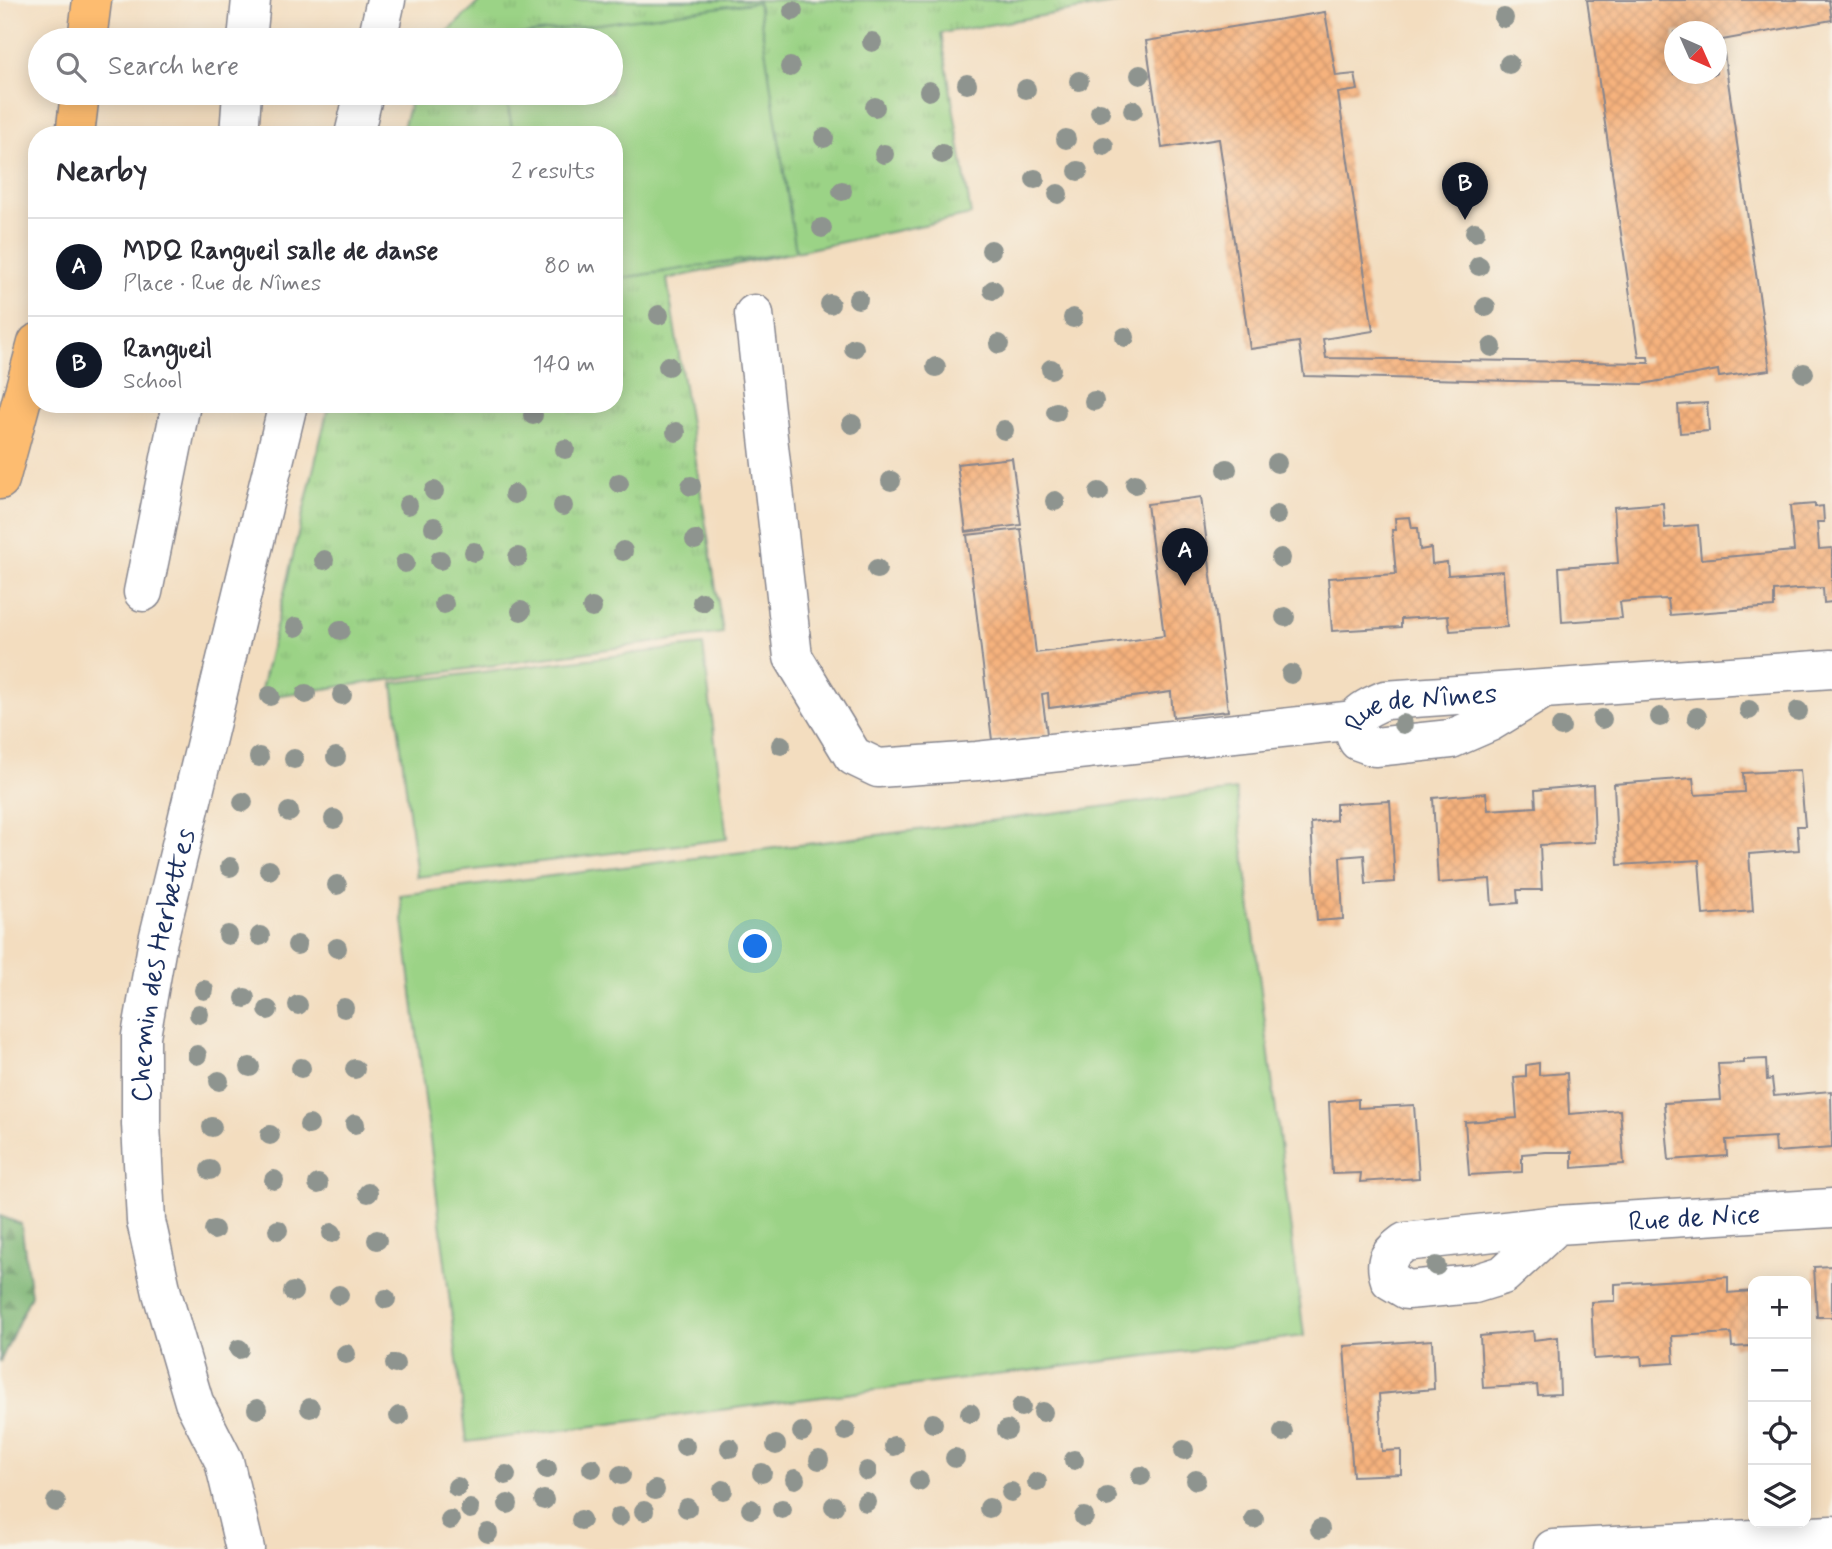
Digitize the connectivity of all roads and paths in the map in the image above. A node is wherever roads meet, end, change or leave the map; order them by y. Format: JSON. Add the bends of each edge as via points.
{"nodes":[{"id":1,"x":92,"y":0,"type":"edge"},
{"id":2,"x":251,"y":0,"type":"edge"},
{"id":3,"x":386,"y":0,"type":"edge"},
{"id":4,"x":88,"y":28,"type":"edge"},
{"id":5,"x":248,"y":28,"type":"edge"},
{"id":6,"x":380,"y":28,"type":"edge"},
{"id":7,"x":79,"y":105,"type":"edge"},
{"id":8,"x":241,"y":105,"type":"edge"},
{"id":9,"x":361,"y":105,"type":"edge"},
{"id":10,"x":76,"y":126,"type":"edge"},
{"id":11,"x":240,"y":126,"type":"edge"},
{"id":12,"x":356,"y":126,"type":"edge"},
{"id":13,"x":754,"y":314,"type":"dead end"},
{"id":14,"x":28,"y":376,"type":"edge"},
{"id":15,"x":179,"y":413,"type":"edge"},
{"id":16,"x":286,"y":413,"type":"edge"},
{"id":17,"x":0,"y":480,"type":"edge"},
{"id":18,"x":143,"y":592,"type":"dead end"},
{"id":19,"x":1832,"y":669,"type":"edge"},
{"id":20,"x":1832,"y":1208,"type":"edge"},
{"id":21,"x":1557,"y":1225,"type":"dead end"},
{"id":22,"x":1832,"y":1535,"type":"edge"},
{"id":23,"x":242,"y":1536,"type":"edge"},
{"id":24,"x":1610,"y":1547,"type":"edge"},
{"id":25,"x":1552,"y":1549,"type":"edge"}],
"edges":[{"from":1,"to":4,"type":"highway"},
{"from":2,"to":5,"type":"street"},
{"from":3,"to":6,"type":"street"},
{"from":7,"to":10,"type":"highway"},
{"from":8,"to":11,"type":"street"},
{"from":9,"to":12,"type":"street"},
{"from":13,"to":19,"type":"street","name":"Rue de Nîmes","via":[[793,657],[853,756],[878,768],[1355,720],[1365,709],[1385,700]]},
{"from":14,"to":17,"type":"highway"},
{"from":15,"to":18,"type":"street"},
{"from":16,"to":23,"type":"street","name":"Chemin des Herbettes","via":[[158,940],[141,1036],[146,1221],[194,1402],[224,1461]]},
{"from":20,"to":21,"type":"street","name":"Rue de Nice"},
{"from":22,"to":24,"type":"street"},
{"from":24,"to":25,"type":"street"}]}
